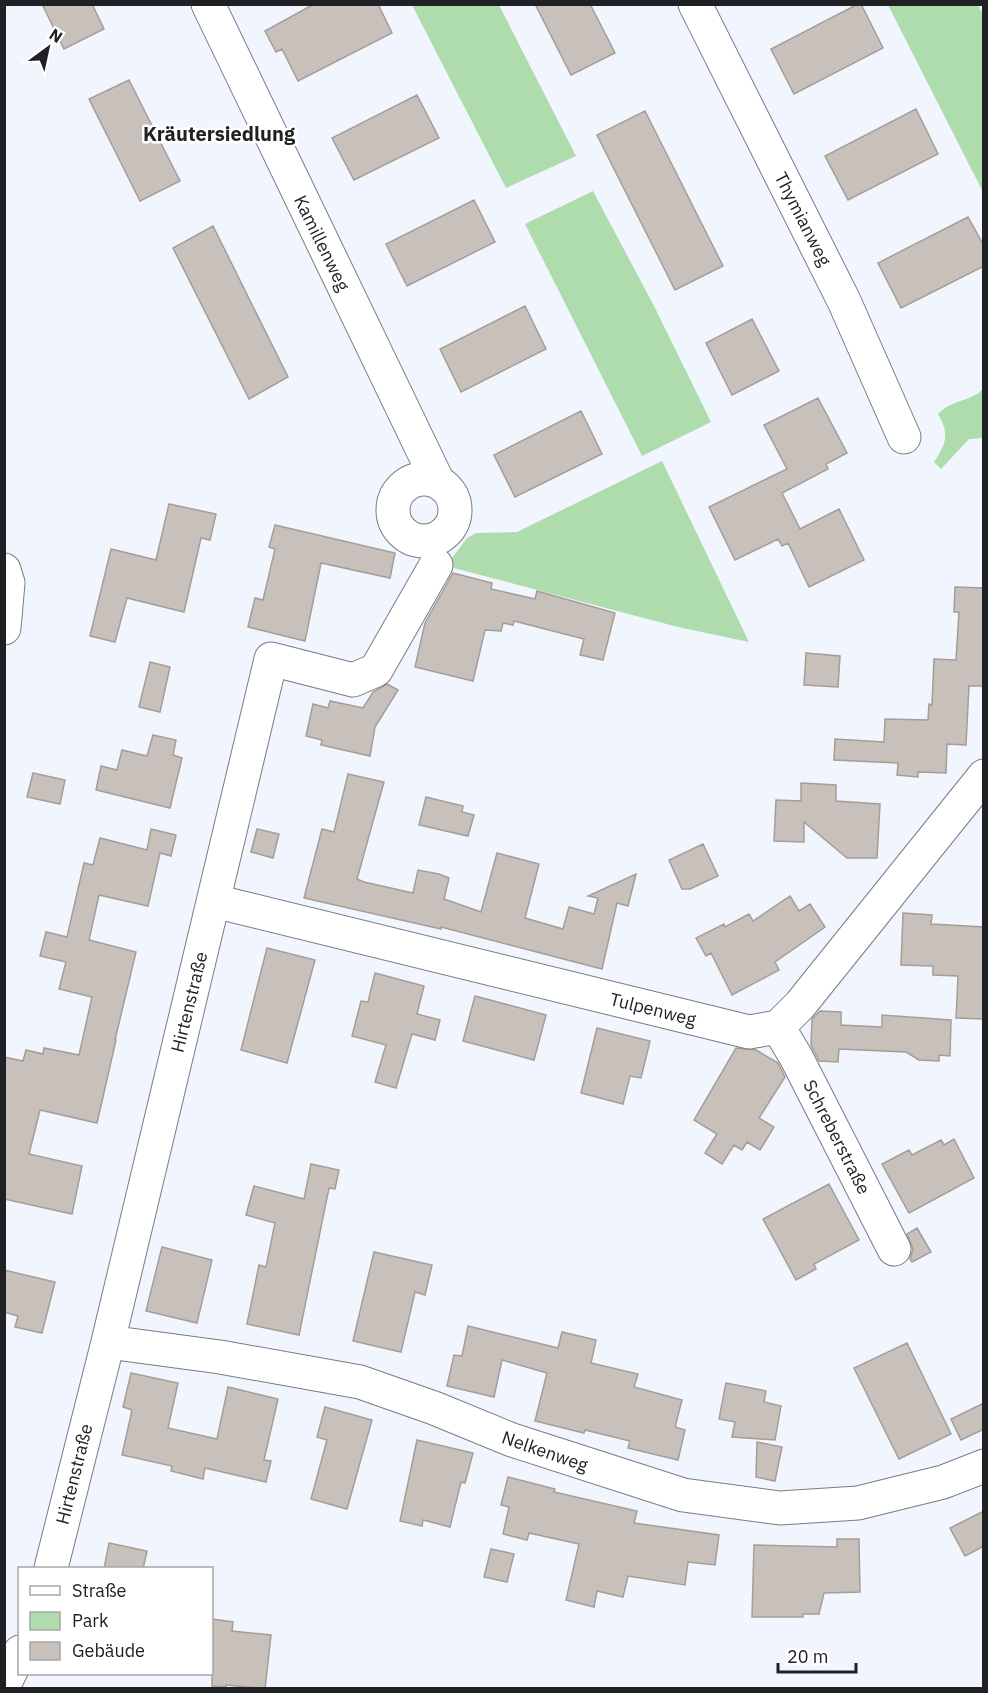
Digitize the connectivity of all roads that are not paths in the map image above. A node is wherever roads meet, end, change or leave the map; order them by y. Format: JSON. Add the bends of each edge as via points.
{"nodes":[{"id":1,"x":208,"y":4,"type":"edge"},
{"id":2,"x":696,"y":4,"type":"edge"},
{"id":3,"x":904,"y":437,"type":"dead end"},
{"id":4,"x":438,"y":482,"type":"dead end"},
{"id":5,"x":436,"y":565,"type":"dead end"},
{"id":6,"x":4,"y":570,"type":"edge"},
{"id":7,"x":4,"y":628,"type":"edge"},
{"id":8,"x":984,"y":776,"type":"edge"},
{"id":9,"x":214,"y":901,"type":"junction"},
{"id":10,"x":778,"y":1027,"type":"junction"},
{"id":11,"x":894,"y":1250,"type":"dead end"},
{"id":12,"x":108,"y":1341,"type":"junction"},
{"id":13,"x":984,"y":1466,"type":"edge"},
{"id":14,"x":52,"y":1567,"type":"edge"},
{"id":15,"x":18,"y":1656,"type":"edge"},
{"id":16,"x":4,"y":1685,"type":"edge"}],
"edges":[{"from":1,"to":4,"type":"street","name":"Kamillenweg"},
{"from":2,"to":3,"type":"street","name":"Thymianweg","via":[[844,301]]},
{"from":5,"to":9,"type":"street","name":"Hirtenstraße","via":[[375,670],[353,680],[271,658]]},
{"from":6,"to":7,"type":"street","via":[[8,583]]},
{"from":8,"to":10,"type":"street","via":[[800,1005]]},
{"from":9,"to":10,"type":"street","name":"Tulpenweg","via":[[749,1032]]},
{"from":9,"to":12,"type":"street","name":"Hirtenstraße"},
{"from":10,"to":11,"type":"street","name":"Schreberstraße"},
{"from":12,"to":13,"type":"street","name":"Nelkenweg","via":[[360,1382],[592,1468],[683,1495],[780,1508],[858,1503],[943,1482]]},
{"from":12,"to":14,"type":"street","name":"Hirtenstraße"},
{"from":15,"to":16,"type":"street"}]}
